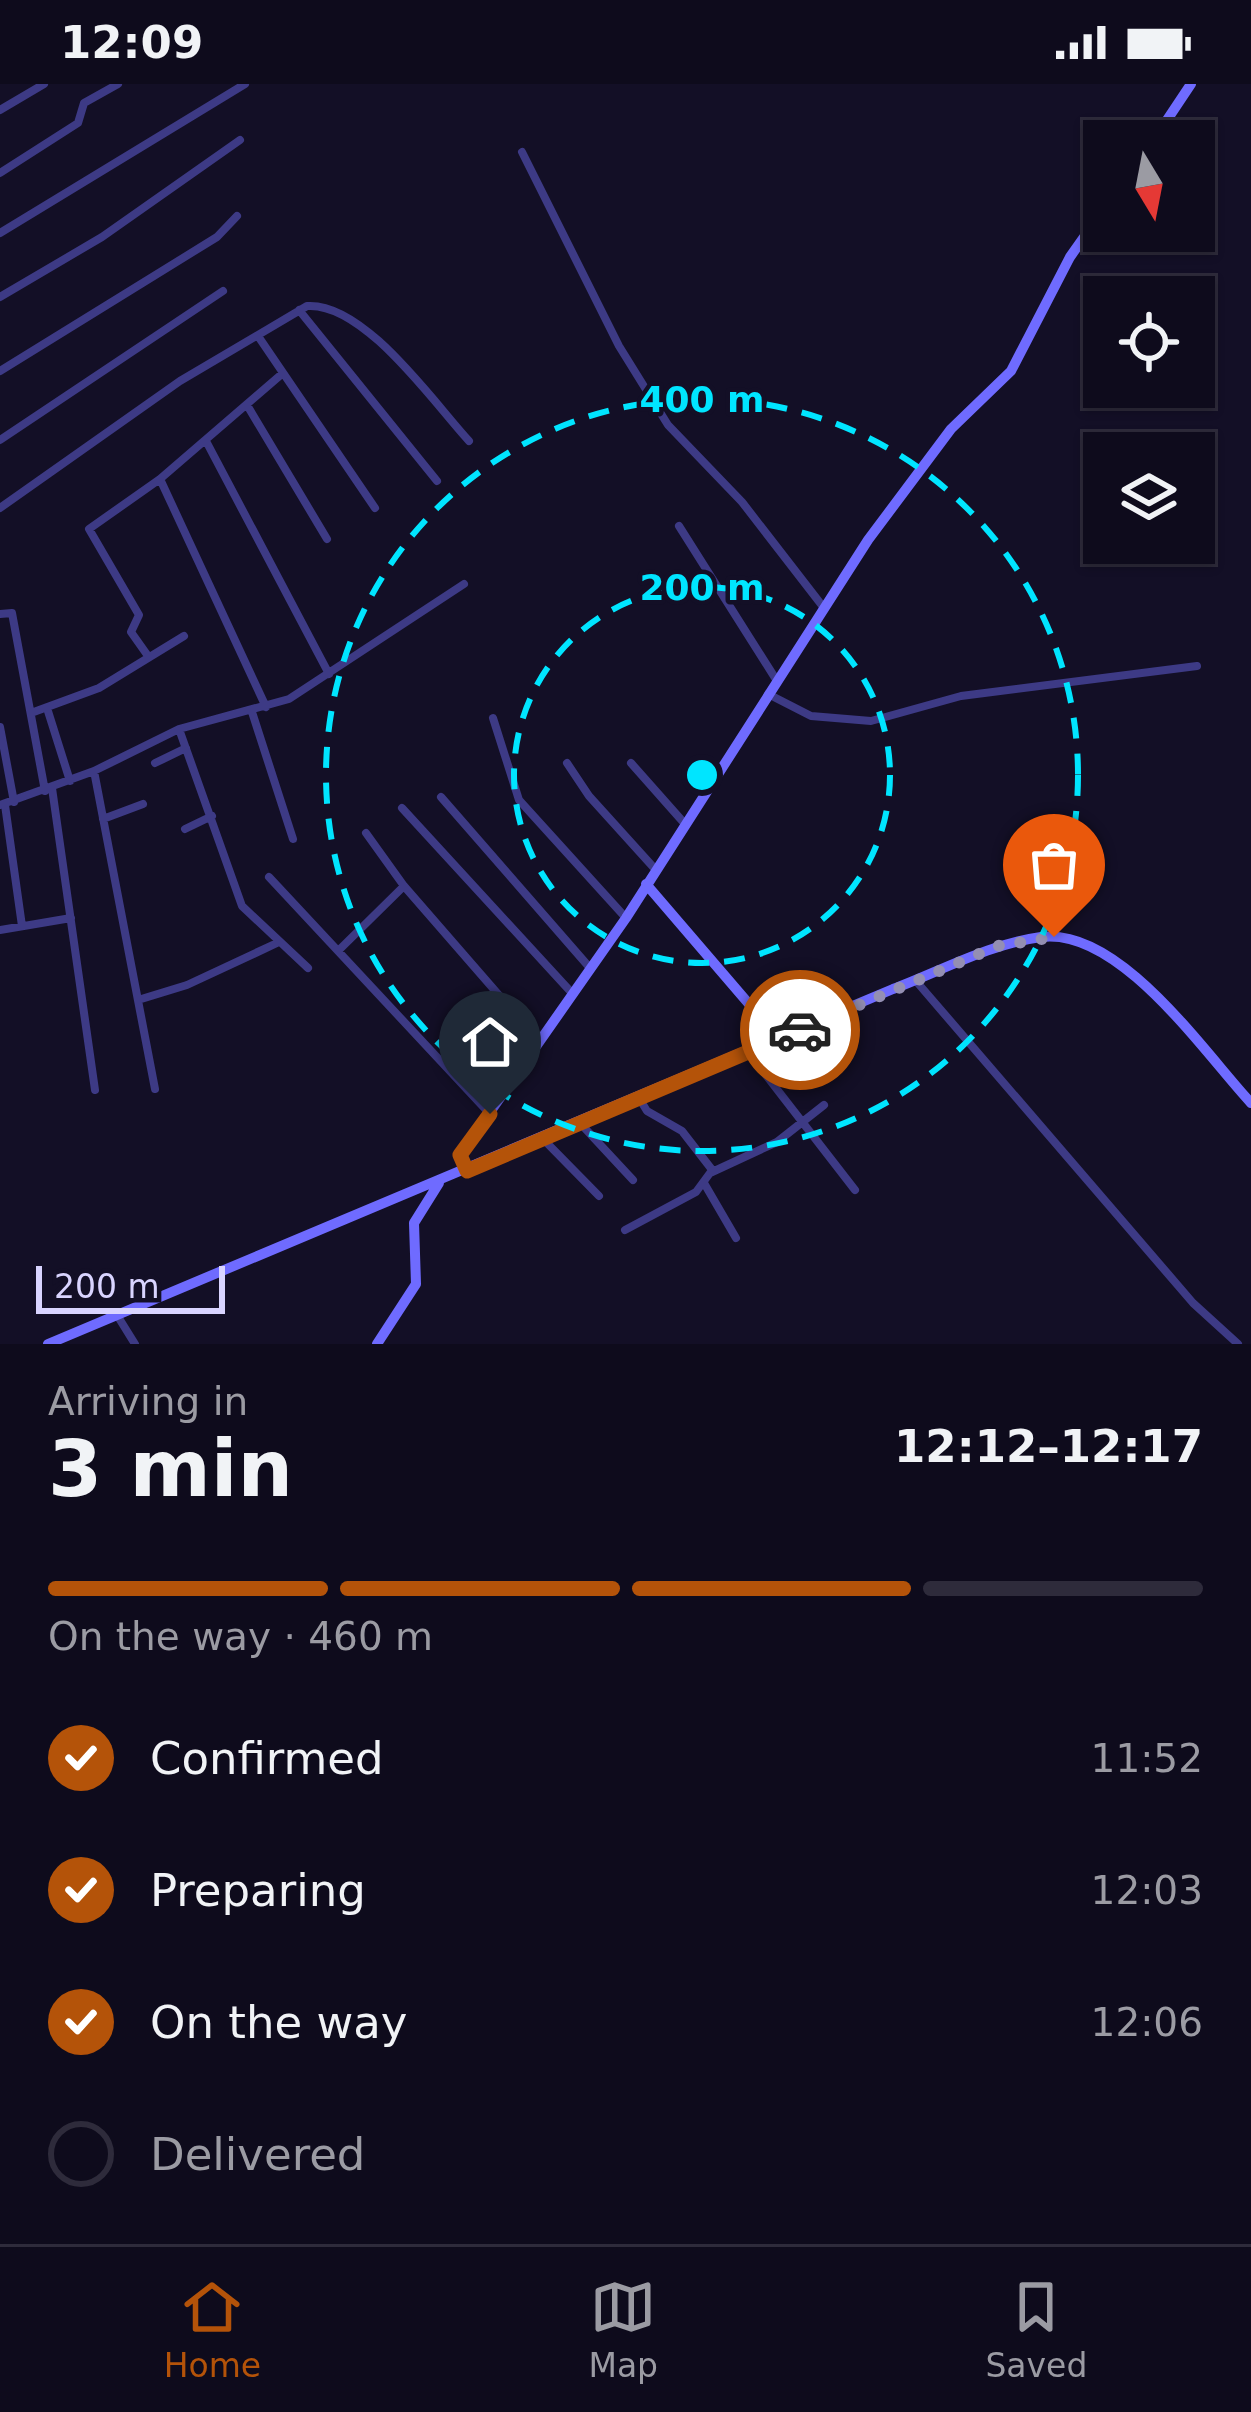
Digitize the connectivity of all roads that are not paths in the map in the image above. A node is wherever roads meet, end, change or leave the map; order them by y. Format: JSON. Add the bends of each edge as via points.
{"nodes":[{"id":1,"x":44,"y":84,"type":"edge"},
{"id":2,"x":118,"y":84,"type":"edge"},
{"id":3,"x":245,"y":84,"type":"edge"},
{"id":4,"x":1192,"y":84,"type":"edge"},
{"id":5,"x":0,"y":110,"type":"edge"},
{"id":6,"x":1167,"y":120,"type":"edge"},
{"id":7,"x":239,"y":140,"type":"dead end"},
{"id":8,"x":522,"y":152,"type":"dead end"},
{"id":9,"x":0,"y":173,"type":"edge"},
{"id":10,"x":237,"y":216,"type":"dead end"},
{"id":11,"x":0,"y":232,"type":"edge"},
{"id":12,"x":1083,"y":239,"type":"edge"},
{"id":13,"x":223,"y":291,"type":"dead end"},
{"id":14,"x":0,"y":297,"type":"edge"},
{"id":15,"x":299,"y":310,"type":"junction"},
{"id":16,"x":257,"y":335,"type":"junction"},
{"id":17,"x":0,"y":371,"type":"edge"},
{"id":18,"x":283,"y":373,"type":"junction"},
{"id":19,"x":247,"y":405,"type":"junction"},
{"id":20,"x":0,"y":440,"type":"edge"},
{"id":21,"x":206,"y":441,"type":"junction"},
{"id":22,"x":469,"y":441,"type":"dead end"},
{"id":23,"x":160,"y":478,"type":"junction"},
{"id":24,"x":437,"y":481,"type":"dead end"},
{"id":25,"x":0,"y":508,"type":"edge"},
{"id":26,"x":375,"y":508,"type":"dead end"},
{"id":27,"x":679,"y":526,"type":"dead end"},
{"id":28,"x":327,"y":539,"type":"dead end"},
{"id":29,"x":464,"y":584,"type":"dead end"},
{"id":30,"x":824,"y":608,"type":"junction"},
{"id":31,"x":0,"y":614,"type":"edge"},
{"id":32,"x":184,"y":636,"type":"dead end"},
{"id":33,"x":148,"y":656,"type":"junction"},
{"id":34,"x":1197,"y":666,"type":"dead end"},
{"id":35,"x":329,"y":674,"type":"junction"},
{"id":36,"x":777,"y":682,"type":"junction"},
{"id":37,"x":769,"y":694,"type":"junction"},
{"id":38,"x":266,"y":706,"type":"junction"},
{"id":39,"x":47,"y":708,"type":"junction"},
{"id":40,"x":252,"y":712,"type":"junction"},
{"id":41,"x":31,"y":713,"type":"junction"},
{"id":42,"x":493,"y":718,"type":"dead end"},
{"id":43,"x":0,"y":727,"type":"edge"},
{"id":44,"x":178,"y":729,"type":"junction"},
{"id":45,"x":186,"y":748,"type":"junction"},
{"id":46,"x":155,"y":763,"type":"dead end"},
{"id":47,"x":567,"y":763,"type":"dead end"},
{"id":48,"x":632,"y":763,"type":"dead end"},
{"id":49,"x":94,"y":772,"type":"junction"},
{"id":50,"x":70,"y":781,"type":"junction"},
{"id":51,"x":48,"y":789,"type":"junction"},
{"id":52,"x":441,"y":796,"type":"dead end"},
{"id":53,"x":6,"y":804,"type":"edge"},
{"id":54,"x":143,"y":805,"type":"dead end"},
{"id":55,"x":402,"y":808,"type":"dead end"},
{"id":56,"x":212,"y":816,"type":"junction"},
{"id":57,"x":103,"y":819,"type":"junction"},
{"id":58,"x":685,"y":824,"type":"junction"},
{"id":59,"x":185,"y":829,"type":"dead end"},
{"id":60,"x":366,"y":833,"type":"dead end"},
{"id":61,"x":293,"y":839,"type":"dead end"},
{"id":62,"x":656,"y":869,"type":"junction"},
{"id":63,"x":269,"y":877,"type":"dead end"},
{"id":64,"x":646,"y":884,"type":"junction"},
{"id":65,"x":404,"y":886,"type":"junction"},
{"id":66,"x":71,"y":918,"type":"junction"},
{"id":67,"x":626,"y":918,"type":"junction"},
{"id":68,"x":22,"y":926,"type":"junction"},
{"id":69,"x":0,"y":930,"type":"edge"},
{"id":70,"x":277,"y":943,"type":"junction"},
{"id":71,"x":338,"y":951,"type":"junction"},
{"id":72,"x":308,"y":968,"type":"dead end"},
{"id":73,"x":590,"y":968,"type":"junction"},
{"id":74,"x":916,"y":981,"type":"junction"},
{"id":75,"x":572,"y":992,"type":"junction"},
{"id":76,"x":138,"y":1000,"type":"junction"},
{"id":77,"x":779,"y":1039,"type":"junction"},
{"id":78,"x":538,"y":1040,"type":"junction"},
{"id":79,"x":748,"y":1052,"type":"junction"},
{"id":80,"x":155,"y":1089,"type":"dead end"},
{"id":81,"x":95,"y":1090,"type":"dead end"},
{"id":82,"x":639,"y":1098,"type":"junction"},
{"id":83,"x":1251,"y":1103,"type":"edge"},
{"id":84,"x":824,"y":1105,"type":"dead end"},
{"id":85,"x":490,"y":1114,"type":"junction"},
{"id":86,"x":802,"y":1123,"type":"junction"},
{"id":87,"x":580,"y":1124,"type":"junction"},
{"id":88,"x":543,"y":1139,"type":"junction"},
{"id":89,"x":467,"y":1171,"type":"junction"},
{"id":90,"x":713,"y":1171,"type":"junction"},
{"id":91,"x":633,"y":1180,"type":"dead end"},
{"id":92,"x":440,"y":1183,"type":"junction"},
{"id":93,"x":704,"y":1183,"type":"junction"},
{"id":94,"x":855,"y":1190,"type":"dead end"},
{"id":95,"x":599,"y":1196,"type":"dead end"},
{"id":96,"x":626,"y":1230,"type":"dead end"},
{"id":97,"x":736,"y":1238,"type":"dead end"},
{"id":98,"x":117,"y":1315,"type":"junction"},
{"id":99,"x":48,"y":1344,"type":"edge"},
{"id":100,"x":135,"y":1344,"type":"edge"},
{"id":101,"x":377,"y":1344,"type":"edge"},
{"id":102,"x":1238,"y":1344,"type":"edge"}],
"edges":[{"from":1,"to":5,"type":"street"},
{"from":2,"to":9,"type":"street","via":[[84,104],[78,123]]},
{"from":3,"to":11,"type":"street"},
{"from":4,"to":6,"type":"main road"},
{"from":7,"to":14,"type":"street"},
{"from":8,"to":30,"type":"street","via":[[668,425],[742,502]]},
{"from":10,"to":17,"type":"street","via":[[217,238]]},
{"from":12,"to":30,"type":"main road","via":[[1011,371],[951,429]]},
{"from":13,"to":20,"type":"street"},
{"from":15,"to":16,"type":"street"},
{"from":15,"to":22,"type":"street","via":[[322,305],[366,328]]},
{"from":15,"to":24,"type":"street"},
{"from":16,"to":18,"type":"street"},
{"from":16,"to":25,"type":"street"},
{"from":18,"to":19,"type":"street"},
{"from":18,"to":26,"type":"street"},
{"from":19,"to":21,"type":"street"},
{"from":19,"to":28,"type":"street"},
{"from":21,"to":23,"type":"street"},
{"from":21,"to":35,"type":"street"},
{"from":23,"to":33,"type":"street","via":[[89,529],[139,615],[131,632]]},
{"from":23,"to":38,"type":"street"},
{"from":27,"to":36,"type":"street"},
{"from":29,"to":35,"type":"street"},
{"from":30,"to":36,"type":"main road"},
{"from":31,"to":41,"type":"street","via":[[12,613]]},
{"from":32,"to":33,"type":"street"},
{"from":33,"to":39,"type":"street","via":[[99,688]]},
{"from":34,"to":37,"type":"street","via":[[961,696],[872,722],[811,716]]},
{"from":35,"to":38,"type":"street"},
{"from":36,"to":37,"type":"main road"},
{"from":37,"to":58,"type":"main road"},
{"from":38,"to":40,"type":"street"},
{"from":39,"to":41,"type":"street"},
{"from":39,"to":50,"type":"street"},
{"from":40,"to":44,"type":"street"},
{"from":40,"to":61,"type":"street"},
{"from":41,"to":51,"type":"street"},
{"from":42,"to":67,"type":"street","via":[[522,804]]},
{"from":43,"to":53,"type":"street"},
{"from":44,"to":45,"type":"street"},
{"from":44,"to":49,"type":"street"},
{"from":45,"to":46,"type":"street"},
{"from":45,"to":56,"type":"street"},
{"from":47,"to":62,"type":"street"},
{"from":48,"to":58,"type":"street"},
{"from":49,"to":50,"type":"street"},
{"from":49,"to":57,"type":"street"},
{"from":50,"to":51,"type":"street"},
{"from":51,"to":53,"type":"street"},
{"from":51,"to":66,"type":"street"},
{"from":52,"to":73,"type":"street"},
{"from":53,"to":68,"type":"street"},
{"from":54,"to":57,"type":"street"},
{"from":55,"to":75,"type":"street"},
{"from":56,"to":59,"type":"street"},
{"from":56,"to":70,"type":"street","via":[[242,906]]},
{"from":57,"to":76,"type":"street"},
{"from":58,"to":62,"type":"main road"},
{"from":60,"to":65,"type":"street"},
{"from":62,"to":64,"type":"main road"},
{"from":63,"to":71,"type":"street"},
{"from":64,"to":67,"type":"main road"},
{"from":64,"to":77,"type":"main road"},
{"from":65,"to":71,"type":"street"},
{"from":65,"to":78,"type":"street"},
{"from":66,"to":68,"type":"street"},
{"from":66,"to":81,"type":"street"},
{"from":67,"to":73,"type":"main road"},
{"from":68,"to":69,"type":"street"},
{"from":70,"to":72,"type":"street"},
{"from":70,"to":76,"type":"street"},
{"from":71,"to":85,"type":"street"},
{"from":73,"to":75,"type":"main road"},
{"from":74,"to":77,"type":"main road"},
{"from":74,"to":83,"type":"main road","via":[[998,946],[1073,940],[1128,970]]},
{"from":74,"to":102,"type":"street","via":[[1193,1303]]},
{"from":75,"to":78,"type":"main road"},
{"from":76,"to":80,"type":"street"},
{"from":77,"to":79,"type":"main road"},
{"from":78,"to":85,"type":"main road"},
{"from":79,"to":82,"type":"main road"},
{"from":79,"to":86,"type":"street"},
{"from":82,"to":87,"type":"main road"},
{"from":82,"to":90,"type":"street","via":[[682,1131]]},
{"from":84,"to":86,"type":"street"},
{"from":85,"to":89,"type":"main road","via":[[460,1155]]},
{"from":86,"to":90,"type":"street"},
{"from":86,"to":94,"type":"street"},
{"from":87,"to":88,"type":"main road"},
{"from":87,"to":91,"type":"street"},
{"from":88,"to":89,"type":"main road"},
{"from":88,"to":95,"type":"street"},
{"from":89,"to":92,"type":"main road"},
{"from":90,"to":93,"type":"street"},
{"from":92,"to":98,"type":"main road"},
{"from":92,"to":101,"type":"main road","via":[[412,1233],[416,1283]]},
{"from":93,"to":96,"type":"street"},
{"from":93,"to":97,"type":"street"},
{"from":98,"to":99,"type":"main road"},
{"from":98,"to":100,"type":"street"}]}
